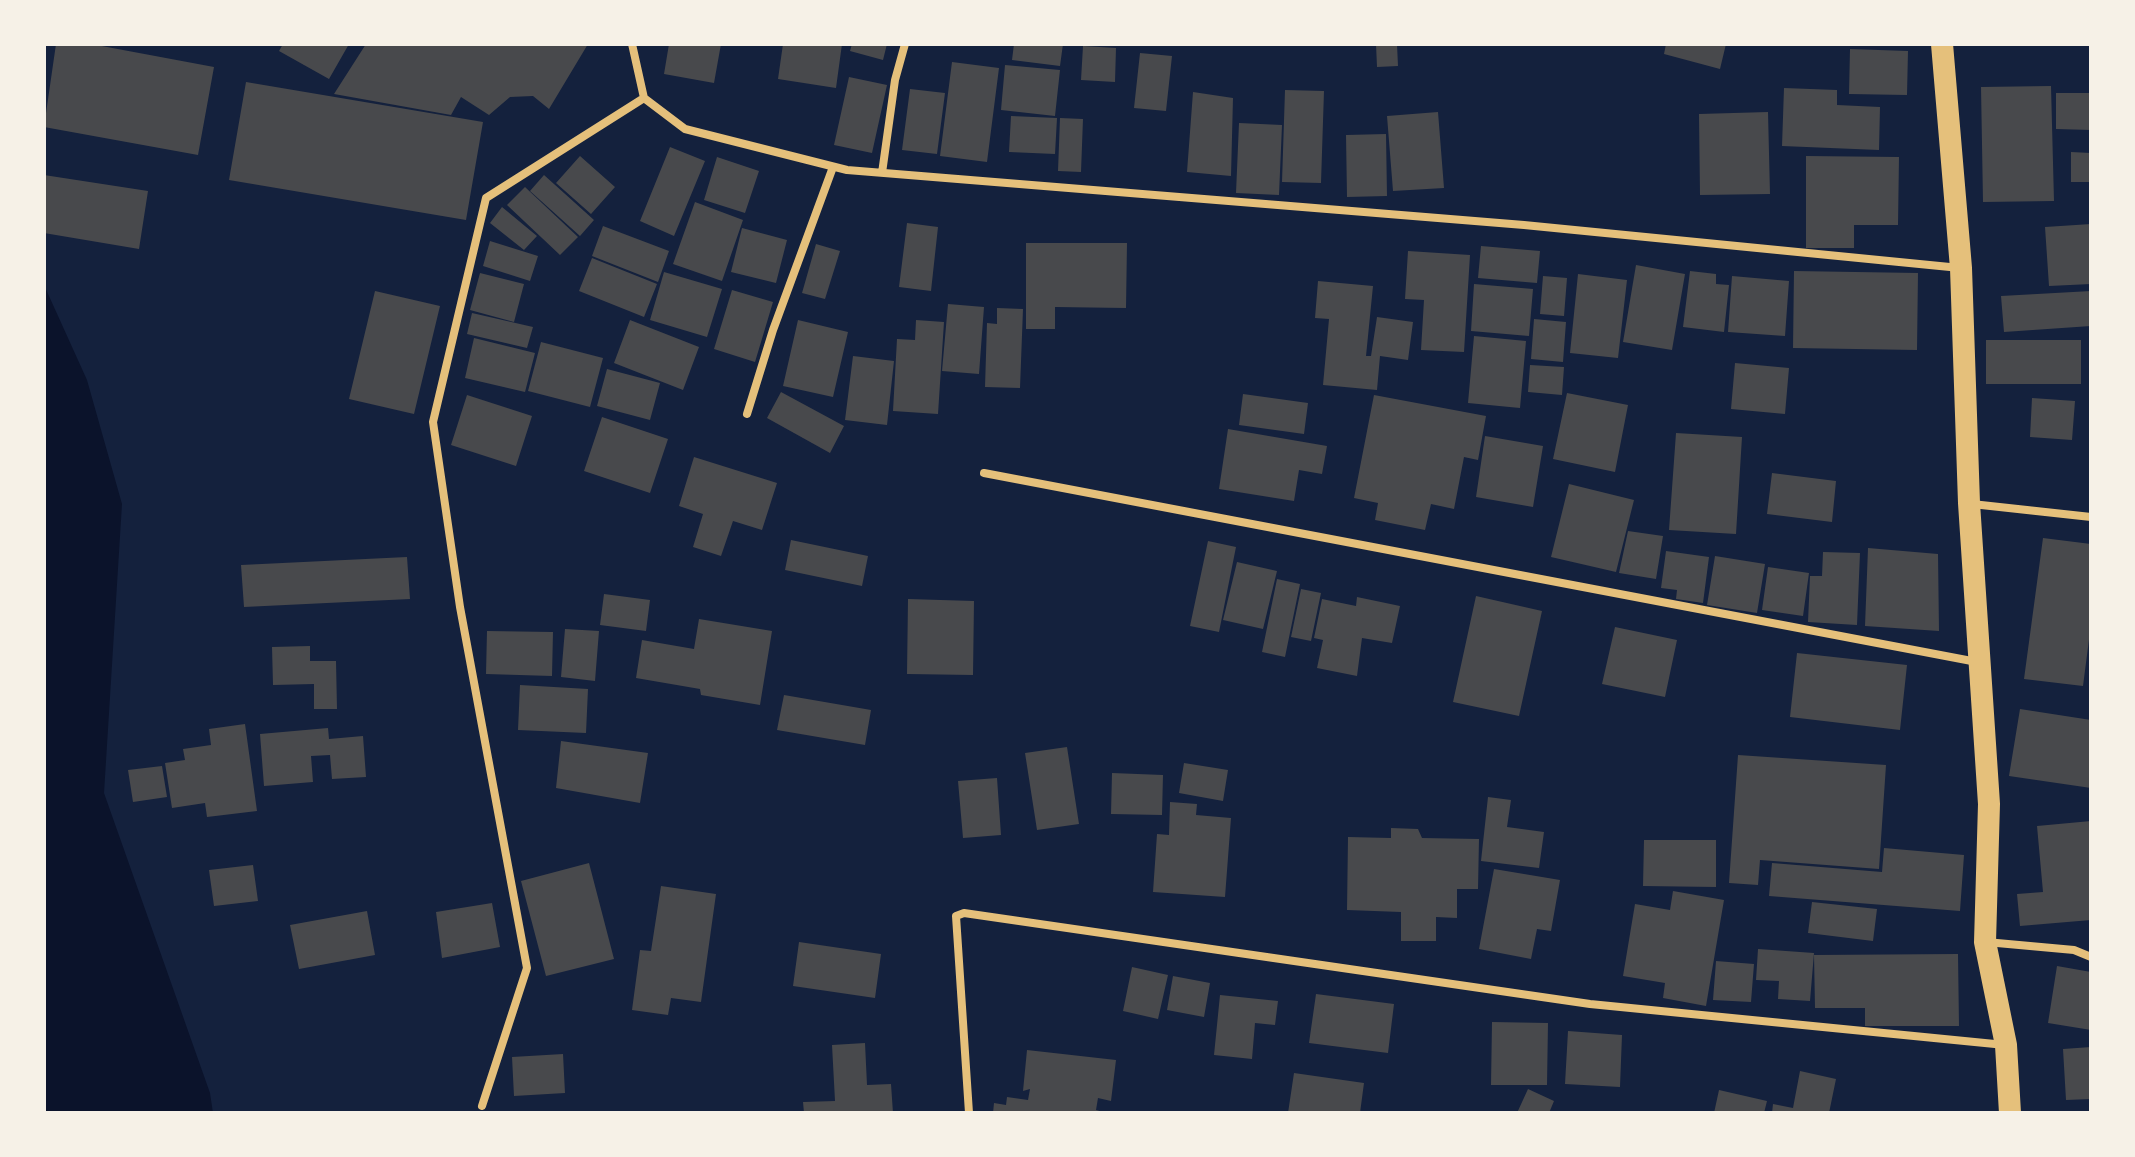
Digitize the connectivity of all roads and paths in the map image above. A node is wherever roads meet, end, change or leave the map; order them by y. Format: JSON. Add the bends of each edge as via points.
{"nodes":[{"id":1,"x":632,"y":44,"type":"edge"},
{"id":2,"x":905,"y":44,"type":"edge"},
{"id":3,"x":1942,"y":44,"type":"edge"},
{"id":4,"x":644,"y":98,"type":"junction"},
{"id":5,"x":833,"y":167,"type":"junction"},
{"id":6,"x":882,"y":173,"type":"junction"},
{"id":7,"x":1961,"y":268,"type":"junction"},
{"id":8,"x":747,"y":414,"type":"dead end"},
{"id":9,"x":984,"y":473,"type":"dead end"},
{"id":10,"x":1969,"y":503,"type":"junction"},
{"id":11,"x":2091,"y":517,"type":"edge"},
{"id":12,"x":1981,"y":663,"type":"junction"},
{"id":13,"x":1985,"y":942,"type":"junction"},
{"id":14,"x":2091,"y":957,"type":"edge"},
{"id":15,"x":2006,"y":1045,"type":"junction"},
{"id":16,"x":482,"y":1106,"type":"dead end"},
{"id":17,"x":969,"y":1113,"type":"edge"},
{"id":18,"x":2010,"y":1113,"type":"edge"}],
"edges":[{"from":1,"to":4,"type":"street"},
{"from":2,"to":6,"type":"street"},
{"from":3,"to":7,"type":"highway"},
{"from":4,"to":5,"type":"street","via":[[685,129]]},
{"from":4,"to":16,"type":"street","via":[[486,198],[433,422],[460,607],[527,968]]},
{"from":5,"to":6,"type":"street"},
{"from":5,"to":8,"type":"street"},
{"from":6,"to":7,"type":"street","via":[[1508,224]]},
{"from":7,"to":10,"type":"highway"},
{"from":9,"to":12,"type":"street"},
{"from":10,"to":11,"type":"street"},
{"from":10,"to":12,"type":"highway"},
{"from":12,"to":13,"type":"highway","via":[[1989,804]]},
{"from":13,"to":14,"type":"street","via":[[2074,950]]},
{"from":13,"to":15,"type":"highway"},
{"from":15,"to":17,"type":"street","via":[[1590,1004],[964,913],[956,916]]},
{"from":15,"to":18,"type":"highway"}]}
